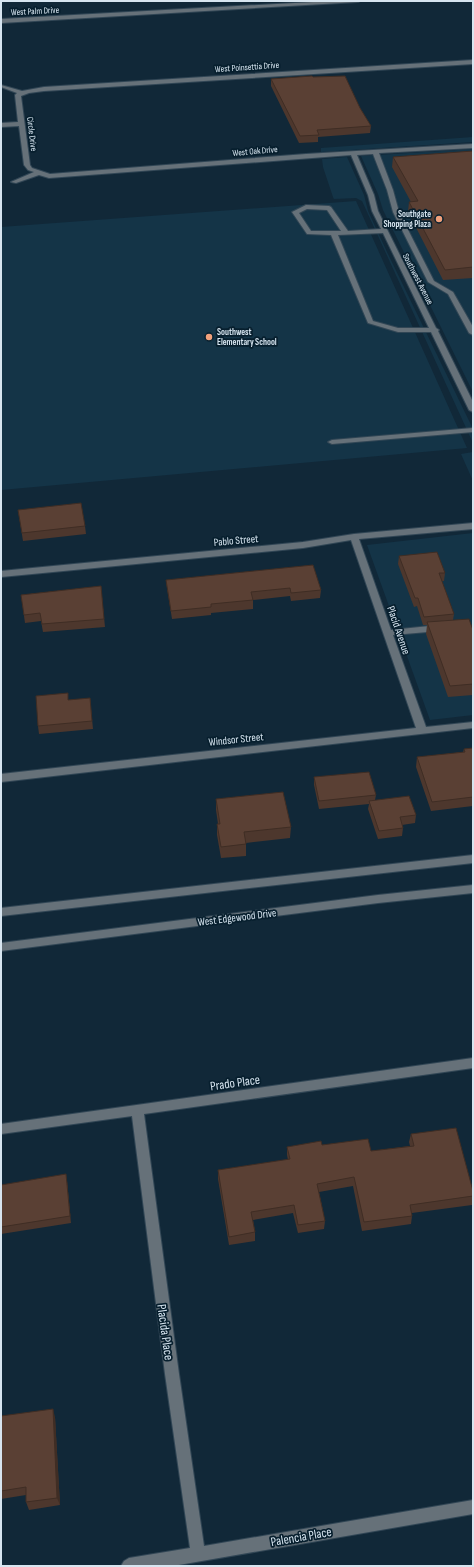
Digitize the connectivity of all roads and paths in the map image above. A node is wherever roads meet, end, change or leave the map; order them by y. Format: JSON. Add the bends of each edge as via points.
{"nodes":[{"id":1,"x":358,"y":1,"type":"edge"},
{"id":2,"x":1,"y":21,"type":"edge"},
{"id":3,"x":473,"y":62,"type":"edge"},
{"id":4,"x":2,"y":86,"type":"edge"},
{"id":5,"x":22,"y":93,"type":"junction"},
{"id":6,"x":22,"y":124,"type":"junction"},
{"id":7,"x":1,"y":125,"type":"edge"},
{"id":8,"x":473,"y":146,"type":"edge"},
{"id":9,"x":376,"y":152,"type":"junction"},
{"id":10,"x":353,"y":153,"type":"junction"},
{"id":11,"x":38,"y":173,"type":"junction"},
{"id":12,"x":14,"y":182,"type":"dead end"},
{"id":13,"x":385,"y":230,"type":"junction"},
{"id":14,"x":346,"y":233,"type":"junction"},
{"id":15,"x":334,"y":234,"type":"junction"},
{"id":16,"x":435,"y":330,"type":"junction"},
{"id":17,"x":473,"y":333,"type":"edge"},
{"id":18,"x":473,"y":410,"type":"edge"},
{"id":19,"x":473,"y":430,"type":"edge"},
{"id":20,"x":332,"y":442,"type":"dead end"},
{"id":21,"x":473,"y":526,"type":"edge"},
{"id":22,"x":354,"y":537,"type":"junction"},
{"id":23,"x":1,"y":574,"type":"edge"},
{"id":24,"x":450,"y":627,"type":"edge"},
{"id":25,"x":388,"y":633,"type":"junction"},
{"id":26,"x":473,"y":725,"type":"edge"},
{"id":27,"x":422,"y":730,"type":"junction"},
{"id":28,"x":1,"y":778,"type":"edge"},
{"id":29,"x":473,"y":859,"type":"edge"},
{"id":30,"x":473,"y":889,"type":"edge"},
{"id":31,"x":1,"y":912,"type":"edge"},
{"id":32,"x":1,"y":947,"type":"edge"},
{"id":33,"x":473,"y":1063,"type":"edge"},
{"id":34,"x":137,"y":1110,"type":"junction"},
{"id":35,"x":1,"y":1129,"type":"edge"},
{"id":36,"x":473,"y":1507,"type":"edge"},
{"id":37,"x":198,"y":1554,"type":"junction"},
{"id":38,"x":129,"y":1566,"type":"edge"}],
"edges":[{"from":1,"to":2,"type":"street","name":"West Palm Drive"},
{"from":3,"to":5,"type":"street","name":"West Poinsettia Drive","via":[[44,89]]},
{"from":4,"to":5,"type":"street"},
{"from":5,"to":6,"type":"street","name":"Circle Drive","via":[[18,96]]},
{"from":6,"to":7,"type":"street"},
{"from":6,"to":11,"type":"street","name":"Circle Drive","via":[[27,165]]},
{"from":8,"to":9,"type":"street","name":"West Oak Drive"},
{"from":9,"to":10,"type":"street","name":"West Oak Drive"},
{"from":9,"to":17,"type":"street","via":[[396,212],[431,282],[451,293]]},
{"from":10,"to":11,"type":"street","name":"West Oak Drive","via":[[49,176]]},
{"from":10,"to":13,"type":"street","name":"Southwest Avenue"},
{"from":11,"to":12,"type":"street"},
{"from":13,"to":14,"type":"street"},
{"from":13,"to":16,"type":"street","name":"Southwest Avenue"},
{"from":14,"to":15,"type":"street"},
{"from":14,"to":15,"type":"street","via":[[329,208],[306,207],[295,212],[309,233]]},
{"from":15,"to":16,"type":"street","via":[[370,322],[398,330]]},
{"from":16,"to":18,"type":"street","name":"Southwest Avenue"},
{"from":19,"to":20,"type":"street"},
{"from":21,"to":22,"type":"street","name":"Pablo Street"},
{"from":22,"to":23,"type":"street","name":"Pablo Street","via":[[303,545]]},
{"from":22,"to":25,"type":"street","name":"Placid Avenue"},
{"from":24,"to":25,"type":"street"},
{"from":25,"to":27,"type":"street","name":"Placid Avenue"},
{"from":26,"to":27,"type":"street","name":"Windsor Street"},
{"from":27,"to":28,"type":"street","name":"Windsor Street"},
{"from":29,"to":31,"type":"street"},
{"from":30,"to":32,"type":"street","name":"West Edgewood Drive"},
{"from":33,"to":34,"type":"street","name":"Prado Place"},
{"from":34,"to":35,"type":"street","name":"Prado Place"},
{"from":34,"to":37,"type":"street","name":"Placida Place"},
{"from":36,"to":37,"type":"street","name":"Palencia Place"},
{"from":37,"to":38,"type":"street","name":"Palencia Place"}]}
